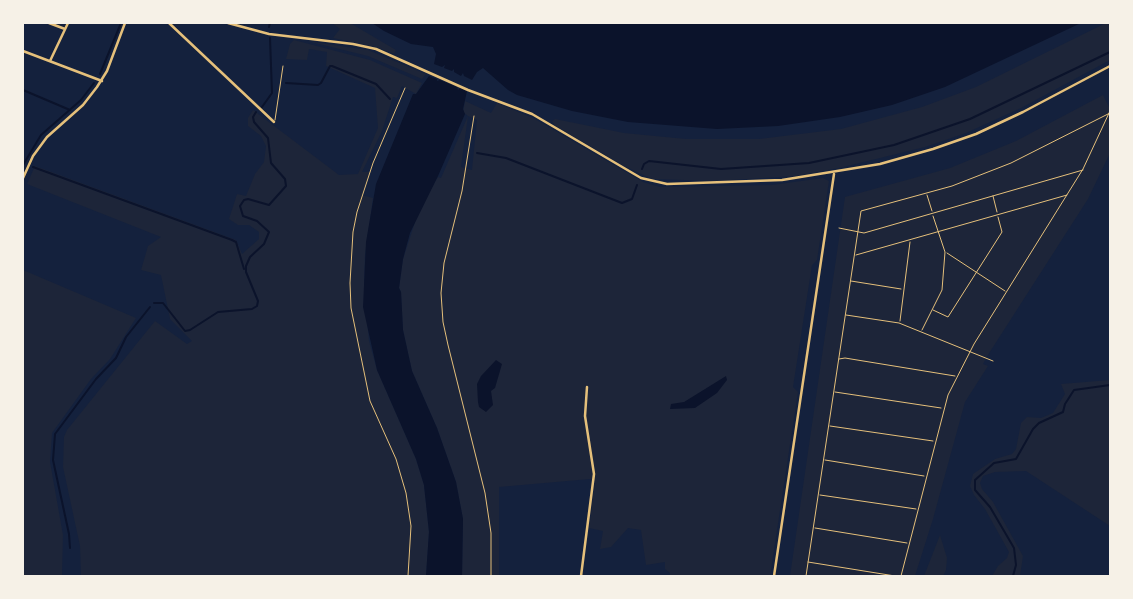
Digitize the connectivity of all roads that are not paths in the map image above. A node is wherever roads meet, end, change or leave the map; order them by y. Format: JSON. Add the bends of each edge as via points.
{"nodes":[{"id":1,"x":49,"y":23,"type":"edge"},
{"id":2,"x":68,"y":23,"type":"edge"},
{"id":3,"x":125,"y":23,"type":"edge"},
{"id":4,"x":169,"y":23,"type":"edge"},
{"id":5,"x":228,"y":23,"type":"edge"},
{"id":6,"x":65,"y":29,"type":"junction"},
{"id":7,"x":23,"y":52,"type":"edge"},
{"id":8,"x":50,"y":61,"type":"junction"},
{"id":9,"x":283,"y":66,"type":"dead end"},
{"id":10,"x":1110,"y":66,"type":"edge"},
{"id":11,"x":102,"y":80,"type":"junction"},
{"id":12,"x":274,"y":122,"type":"joint"},
{"id":13,"x":834,"y":173,"type":"junction"},
{"id":14,"x":23,"y":178,"type":"edge"},
{"id":15,"x":586,"y":387,"type":"dead end"},
{"id":16,"x":581,"y":576,"type":"edge"},
{"id":17,"x":774,"y":576,"type":"edge"}],
"edges":[{"from":1,"to":6,"type":"street"},
{"from":2,"to":6,"type":"street"},
{"from":3,"to":11,"type":"street"},
{"from":4,"to":12,"type":"street"},
{"from":5,"to":13,"type":"street","via":[[269,34],[366,47],[532,114],[650,181],[753,182]]},
{"from":6,"to":8,"type":"street"},
{"from":7,"to":8,"type":"street"},
{"from":8,"to":11,"type":"street"},
{"from":9,"to":12,"type":"lane"},
{"from":10,"to":13,"type":"street","via":[[967,137],[914,155]]},
{"from":11,"to":14,"type":"street","via":[[47,137]]},
{"from":13,"to":17,"type":"street"},
{"from":15,"to":16,"type":"street","via":[[585,416],[594,474]]}]}
